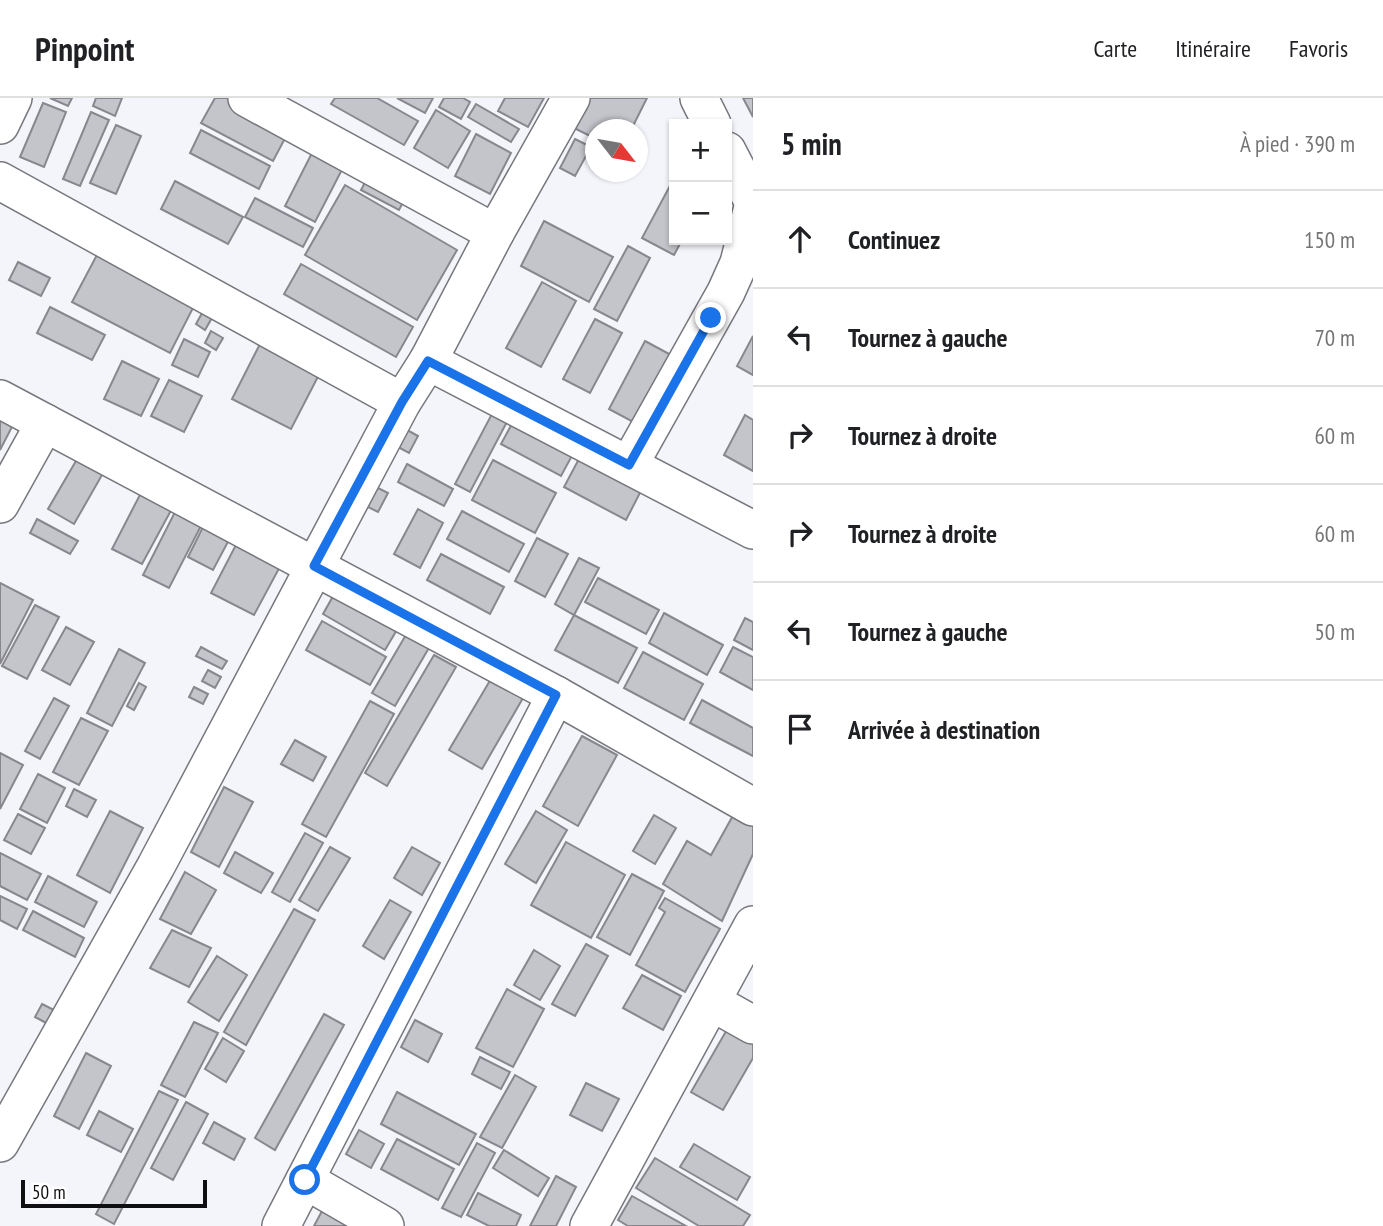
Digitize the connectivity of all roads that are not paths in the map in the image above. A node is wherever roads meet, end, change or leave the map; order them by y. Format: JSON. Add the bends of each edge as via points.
{"nodes":[{"id":1,"x":13,"y":98,"type":"edge"},
{"id":2,"x":247,"y":98,"type":"edge"},
{"id":3,"x":571,"y":98,"type":"edge"},
{"id":4,"x":699,"y":98,"type":"edge"},
{"id":5,"x":288,"y":108,"type":"edge"},
{"id":6,"x":710,"y":119,"type":"edge"},
{"id":7,"x":0,"y":125,"type":"edge"},
{"id":8,"x":732,"y":161,"type":"edge"},
{"id":9,"x":0,"y":181,"type":"edge"},
{"id":10,"x":753,"y":201,"type":"edge"},
{"id":11,"x":753,"y":207,"type":"edge"},
{"id":12,"x":495,"y":233,"type":"junction"},
{"id":13,"x":428,"y":361,"type":"junction"},
{"id":14,"x":0,"y":399,"type":"edge"},
{"id":15,"x":402,"y":402,"type":"junction"},
{"id":16,"x":45,"y":423,"type":"junction"},
{"id":17,"x":629,"y":465,"type":"junction"},
{"id":18,"x":0,"y":504,"type":"edge"},
{"id":19,"x":753,"y":530,"type":"edge"},
{"id":20,"x":314,"y":566,"type":"junction"},
{"id":21,"x":556,"y":695,"type":"junction"},
{"id":22,"x":753,"y":807,"type":"edge"},
{"id":23,"x":753,"y":925,"type":"edge"},
{"id":24,"x":712,"y":1002,"type":"junction"},
{"id":25,"x":753,"y":1025,"type":"edge"},
{"id":26,"x":0,"y":1143,"type":"edge"},
{"id":27,"x":305,"y":1180,"type":"junction"},
{"id":28,"x":281,"y":1226,"type":"edge"},
{"id":29,"x":385,"y":1226,"type":"edge"},
{"id":30,"x":589,"y":1226,"type":"edge"}],
"edges":[{"from":1,"to":7,"type":"street"},
{"from":2,"to":5,"type":"street"},
{"from":3,"to":12,"type":"street"},
{"from":4,"to":6,"type":"street"},
{"from":5,"to":12,"type":"street"},
{"from":8,"to":10,"type":"street"},
{"from":9,"to":15,"type":"street"},
{"from":11,"to":17,"type":"street","via":[[739,263],[726,292]]},
{"from":12,"to":13,"type":"street"},
{"from":13,"to":15,"type":"street"},
{"from":13,"to":17,"type":"street"},
{"from":14,"to":16,"type":"street"},
{"from":15,"to":20,"type":"street"},
{"from":16,"to":18,"type":"street"},
{"from":16,"to":20,"type":"street"},
{"from":17,"to":19,"type":"street"},
{"from":20,"to":21,"type":"street"},
{"from":20,"to":26,"type":"street","via":[[156,866]]},
{"from":21,"to":22,"type":"street"},
{"from":21,"to":27,"type":"street"},
{"from":23,"to":24,"type":"street"},
{"from":24,"to":25,"type":"street"},
{"from":24,"to":30,"type":"street"},
{"from":27,"to":28,"type":"street"},
{"from":27,"to":29,"type":"street"}]}
